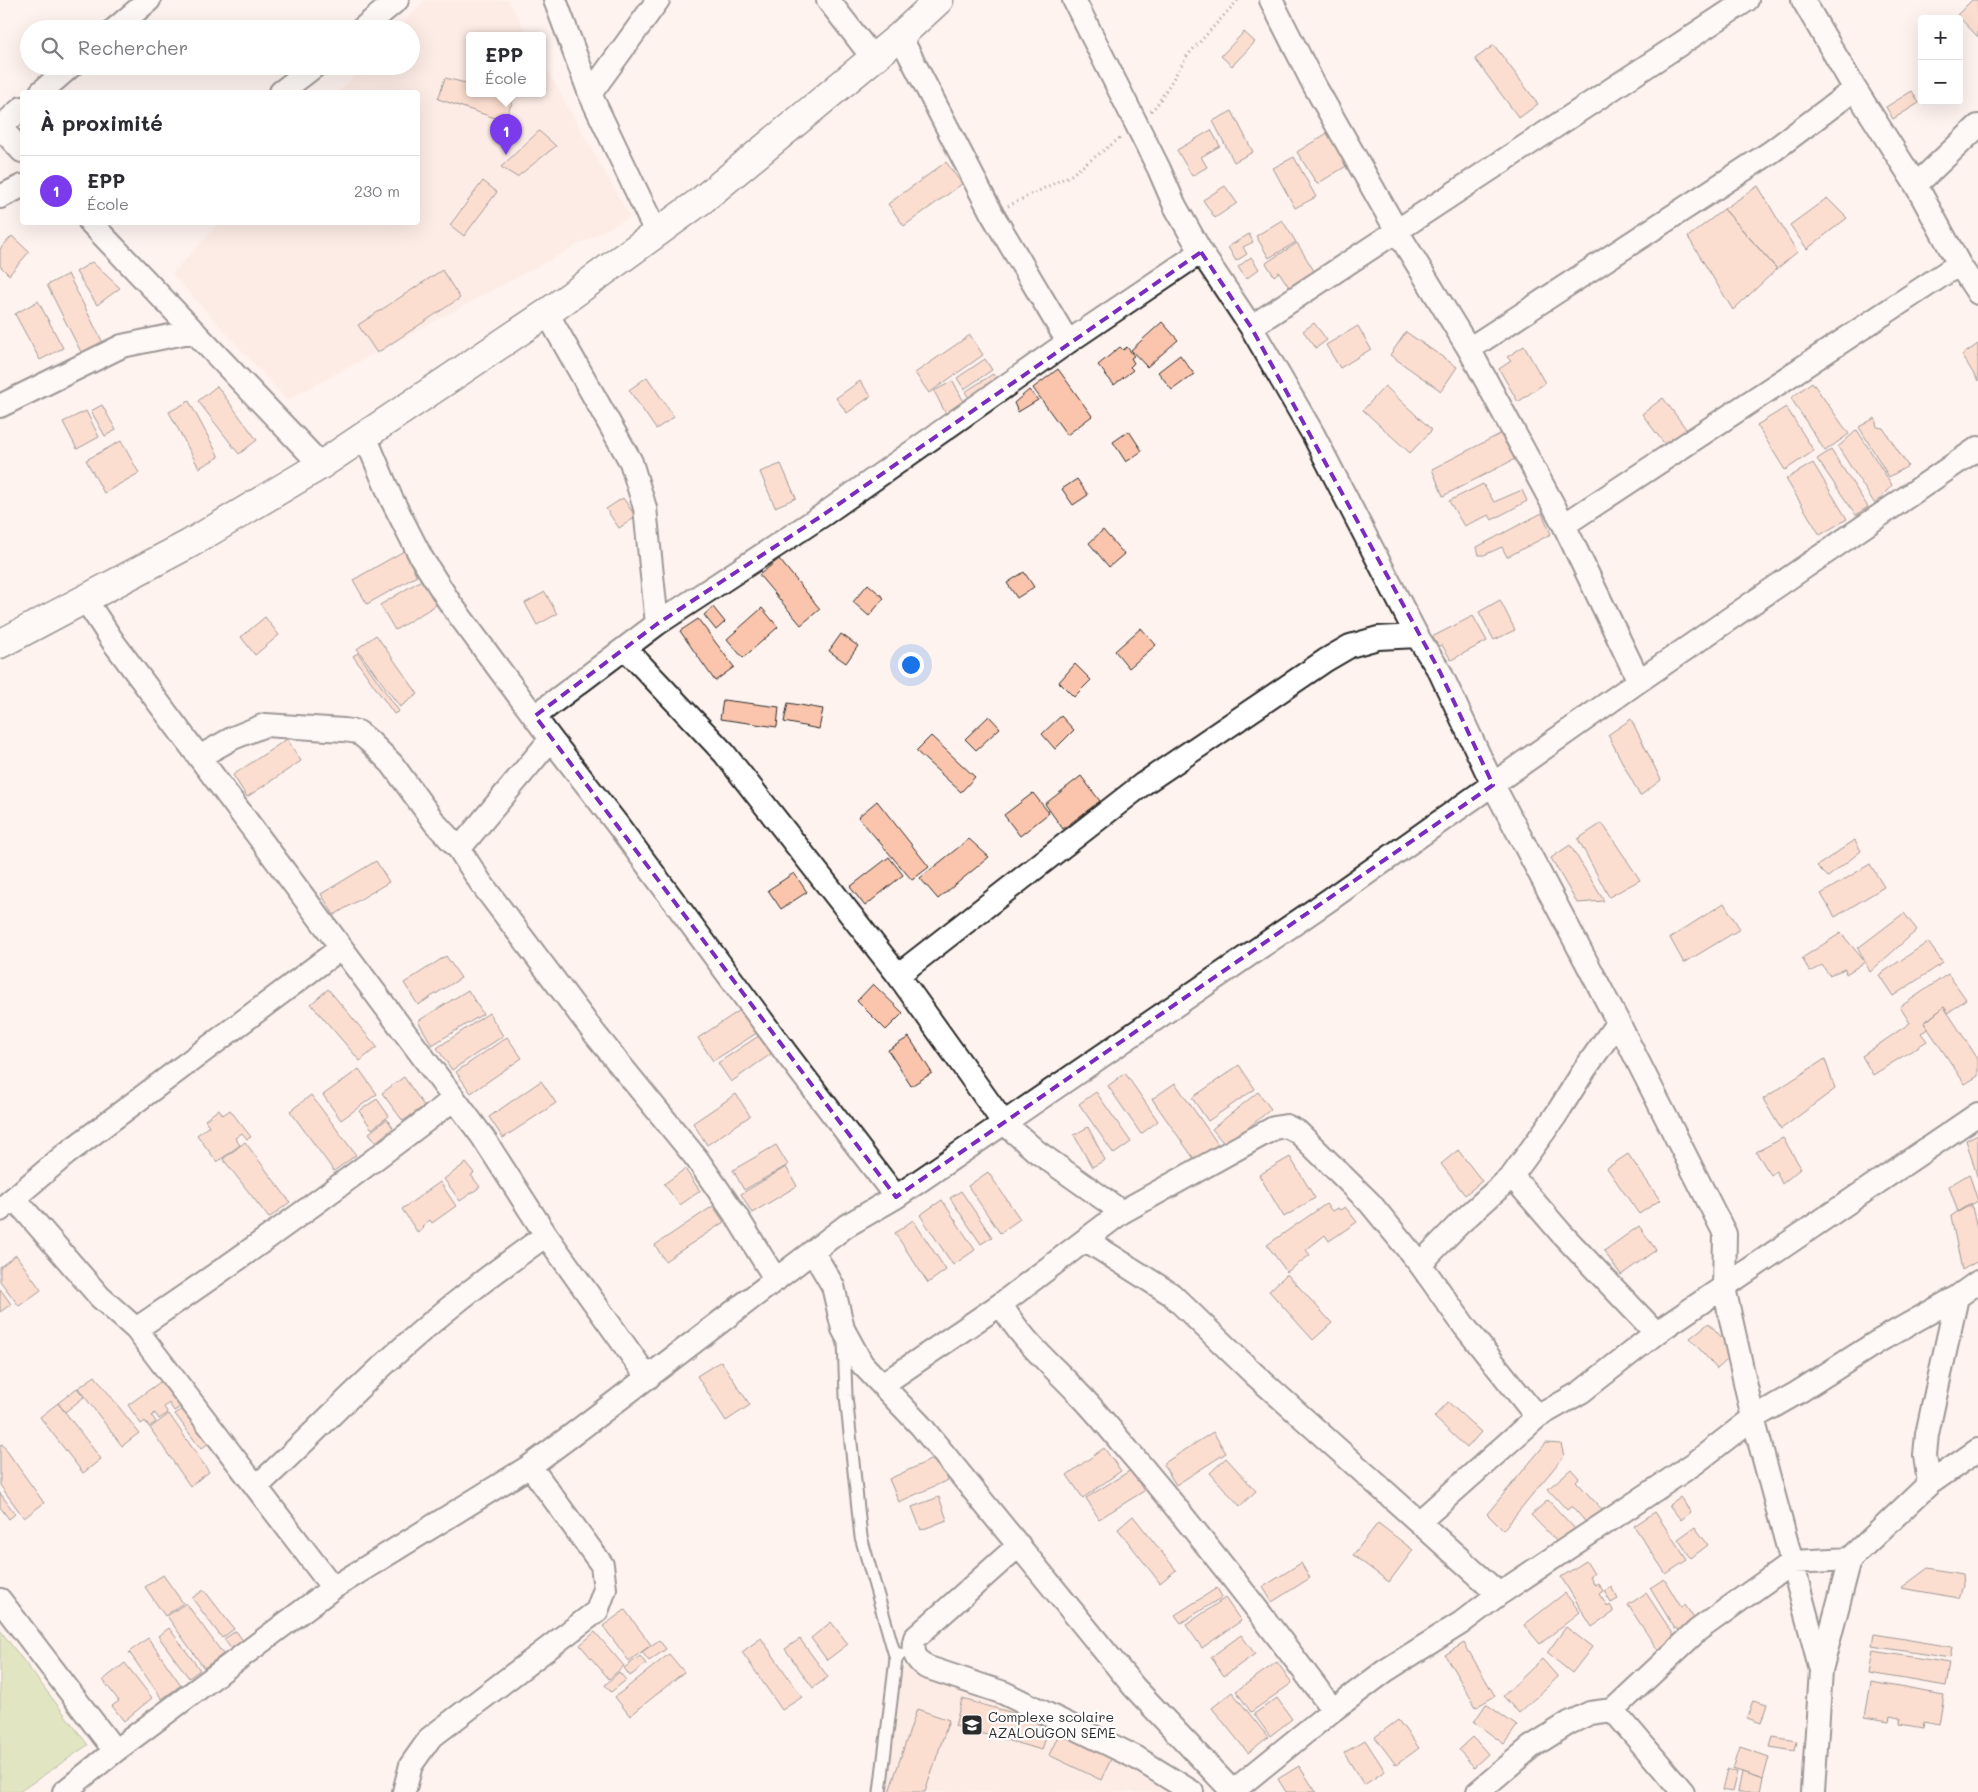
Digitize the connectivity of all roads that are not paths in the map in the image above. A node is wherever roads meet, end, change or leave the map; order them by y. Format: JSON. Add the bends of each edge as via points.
{"nodes":[{"id":1,"x":149,"y":0,"type":"edge"},
{"id":2,"x":398,"y":0,"type":"edge"},
{"id":3,"x":555,"y":0,"type":"edge"},
{"id":4,"x":658,"y":0,"type":"edge"},
{"id":5,"x":828,"y":0,"type":"edge"},
{"id":6,"x":939,"y":0,"type":"edge"},
{"id":7,"x":1074,"y":0,"type":"edge"},
{"id":8,"x":1271,"y":0,"type":"edge"},
{"id":9,"x":1747,"y":0,"type":"edge"},
{"id":10,"x":1803,"y":0,"type":"edge"},
{"id":11,"x":126,"y":20,"type":"edge"},
{"id":12,"x":373,"y":20,"type":"edge"},
{"id":13,"x":900,"y":36,"type":"junction"},
{"id":14,"x":873,"y":58,"type":"junction"},
{"id":15,"x":61,"y":75,"type":"edge"},
{"id":16,"x":303,"y":75,"type":"edge"},
{"id":17,"x":1855,"y":89,"type":"junction"},
{"id":18,"x":43,"y":90,"type":"edge"},
{"id":19,"x":284,"y":90,"type":"edge"},
{"id":20,"x":590,"y":94,"type":"junction"},
{"id":21,"x":20,"y":110,"type":"edge"},
{"id":22,"x":1978,"y":126,"type":"edge"},
{"id":23,"x":0,"y":127,"type":"edge"},
{"id":24,"x":20,"y":149,"type":"edge"},
{"id":25,"x":1916,"y":185,"type":"junction"},
{"id":26,"x":20,"y":187,"type":"edge"},
{"id":27,"x":0,"y":196,"type":"edge"},
{"id":28,"x":97,"y":225,"type":"edge"},
{"id":29,"x":1397,"y":231,"type":"junction"},
{"id":30,"x":656,"y":232,"type":"junction"},
{"id":31,"x":1201,"y":252,"type":"junction"},
{"id":32,"x":1959,"y":264,"type":"junction"},
{"id":33,"x":1978,"y":293,"type":"edge"},
{"id":34,"x":547,"y":314,"type":"junction"},
{"id":35,"x":1251,"y":327,"type":"junction"},
{"id":36,"x":194,"y":331,"type":"junction"},
{"id":37,"x":1068,"y":342,"type":"junction"},
{"id":38,"x":1469,"y":349,"type":"junction"},
{"id":39,"x":0,"y":406,"type":"edge"},
{"id":40,"x":365,"y":436,"type":"junction"},
{"id":41,"x":1978,"y":448,"type":"edge"},
{"id":42,"x":321,"y":465,"type":"junction"},
{"id":43,"x":1564,"y":525,"type":"junction"},
{"id":44,"x":85,"y":599,"type":"junction"},
{"id":45,"x":657,"y":624,"type":"junction"},
{"id":46,"x":1417,"y":636,"type":"junction"},
{"id":47,"x":0,"y":644,"type":"edge"},
{"id":48,"x":626,"y":648,"type":"junction"},
{"id":49,"x":1639,"y":681,"type":"junction"},
{"id":50,"x":535,"y":716,"type":"junction"},
{"id":51,"x":550,"y":739,"type":"junction"},
{"id":52,"x":199,"y":757,"type":"junction"},
{"id":53,"x":1493,"y":785,"type":"junction"},
{"id":54,"x":459,"y":849,"type":"junction"},
{"id":55,"x":341,"y":948,"type":"junction"},
{"id":56,"x":898,"y":975,"type":"junction"},
{"id":57,"x":1618,"y":1022,"type":"junction"},
{"id":58,"x":454,"y":1099,"type":"junction"},
{"id":59,"x":1978,"y":1114,"type":"edge"},
{"id":60,"x":1003,"y":1122,"type":"junction"},
{"id":61,"x":1512,"y":1176,"type":"junction"},
{"id":62,"x":896,"y":1197,"type":"junction"},
{"id":63,"x":7,"y":1205,"type":"edge"},
{"id":64,"x":1122,"y":1212,"type":"junction"},
{"id":65,"x":546,"y":1235,"type":"junction"},
{"id":66,"x":1086,"y":1240,"type":"junction"},
{"id":67,"x":813,"y":1252,"type":"junction"},
{"id":68,"x":1420,"y":1264,"type":"junction"},
{"id":69,"x":776,"y":1280,"type":"junction"},
{"id":70,"x":1978,"y":1282,"type":"edge"},
{"id":71,"x":1724,"y":1288,"type":"junction"},
{"id":72,"x":1957,"y":1297,"type":"junction"},
{"id":73,"x":1001,"y":1304,"type":"junction"},
{"id":74,"x":136,"y":1329,"type":"junction"},
{"id":75,"x":843,"y":1329,"type":"junction"},
{"id":76,"x":1656,"y":1333,"type":"junction"},
{"id":77,"x":648,"y":1378,"type":"junction"},
{"id":78,"x":882,"y":1385,"type":"junction"},
{"id":79,"x":1537,"y":1417,"type":"junction"},
{"id":80,"x":1753,"y":1418,"type":"junction"},
{"id":81,"x":1978,"y":1450,"type":"edge"},
{"id":82,"x":530,"y":1466,"type":"junction"},
{"id":83,"x":1929,"y":1484,"type":"junction"},
{"id":84,"x":256,"y":1487,"type":"junction"},
{"id":85,"x":1419,"y":1522,"type":"junction"},
{"id":86,"x":1019,"y":1545,"type":"junction"},
{"id":87,"x":1850,"y":1559,"type":"junction"},
{"id":88,"x":1793,"y":1562,"type":"junction"},
{"id":89,"x":333,"y":1588,"type":"junction"},
{"id":90,"x":1499,"y":1594,"type":"junction"},
{"id":91,"x":0,"y":1600,"type":"edge"},
{"id":92,"x":915,"y":1638,"type":"junction"},
{"id":93,"x":896,"y":1659,"type":"junction"},
{"id":94,"x":1821,"y":1670,"type":"junction"},
{"id":95,"x":1332,"y":1710,"type":"junction"},
{"id":96,"x":1613,"y":1710,"type":"junction"},
{"id":97,"x":114,"y":1751,"type":"junction"},
{"id":98,"x":64,"y":1792,"type":"edge"},
{"id":99,"x":404,"y":1792,"type":"edge"},
{"id":100,"x":880,"y":1792,"type":"edge"},
{"id":101,"x":1192,"y":1792,"type":"edge"},
{"id":102,"x":1232,"y":1792,"type":"edge"},
{"id":103,"x":1478,"y":1792,"type":"edge"},
{"id":104,"x":1683,"y":1792,"type":"edge"},
{"id":105,"x":1813,"y":1792,"type":"edge"}],
"edges":[{"from":1,"to":11,"type":"street"},
{"from":2,"to":12,"type":"street"},
{"from":3,"to":20,"type":"street"},
{"from":4,"to":20,"type":"street"},
{"from":5,"to":14,"type":"street"},
{"from":6,"to":13,"type":"main road"},
{"from":7,"to":31,"type":"street","via":[[1175,206]]},
{"from":8,"to":29,"type":"street","via":[[1313,83]]},
{"from":9,"to":29,"type":"street"},
{"from":10,"to":17,"type":"street"},
{"from":13,"to":14,"type":"main road"},
{"from":13,"to":37,"type":"street","via":[[992,214]]},
{"from":14,"to":30,"type":"main road","via":[[702,200]]},
{"from":15,"to":18,"type":"street"},
{"from":16,"to":19,"type":"street"},
{"from":17,"to":25,"type":"street"},
{"from":17,"to":38,"type":"street","via":[[1771,152]]},
{"from":20,"to":30,"type":"street"},
{"from":21,"to":23,"type":"street"},
{"from":22,"to":25,"type":"street"},
{"from":23,"to":24,"type":"street"},
{"from":25,"to":32,"type":"street"},
{"from":26,"to":27,"type":"street"},
{"from":28,"to":36,"type":"street"},
{"from":29,"to":35,"type":"street"},
{"from":29,"to":38,"type":"street"},
{"from":30,"to":34,"type":"main road"},
{"from":31,"to":35,"type":"street"},
{"from":31,"to":37,"type":"street"},
{"from":32,"to":33,"type":"street"},
{"from":32,"to":43,"type":"street"},
{"from":34,"to":40,"type":"main road"},
{"from":34,"to":45,"type":"street","via":[[631,462],[645,508]]},
{"from":35,"to":46,"type":"street","via":[[1313,434]]},
{"from":36,"to":39,"type":"street","via":[[122,346]]},
{"from":36,"to":42,"type":"street"},
{"from":37,"to":45,"type":"street","via":[[823,515]]},
{"from":38,"to":43,"type":"street"},
{"from":40,"to":42,"type":"main road"},
{"from":40,"to":50,"type":"street","via":[[421,557],[450,604]]},
{"from":41,"to":49,"type":"street"},
{"from":42,"to":44,"type":"main road","via":[[189,544]]},
{"from":43,"to":49,"type":"street"},
{"from":44,"to":47,"type":"main road"},
{"from":44,"to":52,"type":"street"},
{"from":45,"to":48,"type":"street"},
{"from":46,"to":53,"type":"street","via":[[1440,672]]},
{"from":46,"to":56,"type":"street","via":[[1378,638],[1350,646],[1326,660],[1143,784]]},
{"from":48,"to":50,"type":"street"},
{"from":48,"to":56,"type":"street","via":[[724,753]]},
{"from":49,"to":53,"type":"street"},
{"from":50,"to":51,"type":"street"},
{"from":51,"to":54,"type":"street"},
{"from":51,"to":62,"type":"street","via":[[618,824]]},
{"from":52,"to":54,"type":"street","via":[[265,725],[358,732],[392,764],[435,823]]},
{"from":52,"to":55,"type":"street"},
{"from":53,"to":57,"type":"street"},
{"from":53,"to":60,"type":"street"},
{"from":54,"to":69,"type":"street","via":[[595,1034],[697,1159]]},
{"from":55,"to":58,"type":"street"},
{"from":55,"to":63,"type":"street","via":[[66,1154]]},
{"from":56,"to":60,"type":"street"},
{"from":57,"to":61,"type":"street"},
{"from":57,"to":71,"type":"street","via":[[1725,1234]]},
{"from":58,"to":65,"type":"street"},
{"from":58,"to":74,"type":"street","via":[[240,1258]]},
{"from":59,"to":71,"type":"street"},
{"from":60,"to":62,"type":"street"},
{"from":60,"to":64,"type":"street","via":[[1036,1151]]},
{"from":61,"to":68,"type":"street"},
{"from":61,"to":76,"type":"street"},
{"from":62,"to":67,"type":"street","via":[[846,1226]]},
{"from":63,"to":74,"type":"street"},
{"from":64,"to":66,"type":"street"},
{"from":64,"to":68,"type":"street","via":[[1274,1128],[1286,1126],[1298,1132],[1370,1203]]},
{"from":65,"to":77,"type":"street"},
{"from":65,"to":84,"type":"street","via":[[417,1335]]},
{"from":66,"to":73,"type":"street"},
{"from":66,"to":85,"type":"street","via":[[1170,1294]]},
{"from":67,"to":69,"type":"street"},
{"from":67,"to":75,"type":"street","via":[[833,1286]]},
{"from":68,"to":79,"type":"street","via":[[1464,1327]]},
{"from":69,"to":77,"type":"street"},
{"from":70,"to":72,"type":"street"},
{"from":71,"to":76,"type":"street"},
{"from":71,"to":80,"type":"street"},
{"from":72,"to":80,"type":"street"},
{"from":72,"to":83,"type":"street","via":[[1927,1434],[1925,1455]]},
{"from":73,"to":78,"type":"street"},
{"from":73,"to":95,"type":"street","via":[[1019,1330],[1080,1394],[1173,1502]]},
{"from":74,"to":84,"type":"street"},
{"from":75,"to":78,"type":"street","via":[[862,1364]]},
{"from":75,"to":93,"type":"lane","via":[[846,1396],[861,1537]]},
{"from":76,"to":79,"type":"street","via":[[1581,1392]]},
{"from":77,"to":82,"type":"street"},
{"from":78,"to":86,"type":"street","via":[[921,1426]]},
{"from":79,"to":85,"type":"street"},
{"from":80,"to":88,"type":"street"},
{"from":80,"to":90,"type":"street","via":[[1695,1463]]},
{"from":81,"to":83,"type":"street"},
{"from":82,"to":89,"type":"street"},
{"from":82,"to":99,"type":"street","via":[[602,1566],[605,1589],[596,1611],[430,1738],[411,1765]]},
{"from":83,"to":87,"type":"street"},
{"from":84,"to":89,"type":"street"},
{"from":85,"to":90,"type":"street"},
{"from":86,"to":92,"type":"street"},
{"from":86,"to":102,"type":"street","via":[[1134,1687]]},
{"from":87,"to":88,"type":"street"},
{"from":87,"to":94,"type":"street"},
{"from":88,"to":94,"type":"street"},
{"from":88,"to":96,"type":"street","via":[[1698,1630]]},
{"from":89,"to":97,"type":"street"},
{"from":90,"to":95,"type":"street"},
{"from":91,"to":97,"type":"street"},
{"from":92,"to":93,"type":"lane"},
{"from":92,"to":101,"type":"street","via":[[914,1654],[926,1667],[1004,1693],[1137,1758]]},
{"from":93,"to":100,"type":"lane"},
{"from":94,"to":105,"type":"street"},
{"from":95,"to":102,"type":"street"},
{"from":96,"to":103,"type":"street","via":[[1590,1713],[1569,1723],[1531,1747]]},
{"from":96,"to":104,"type":"street"},
{"from":97,"to":98,"type":"street"}]}
